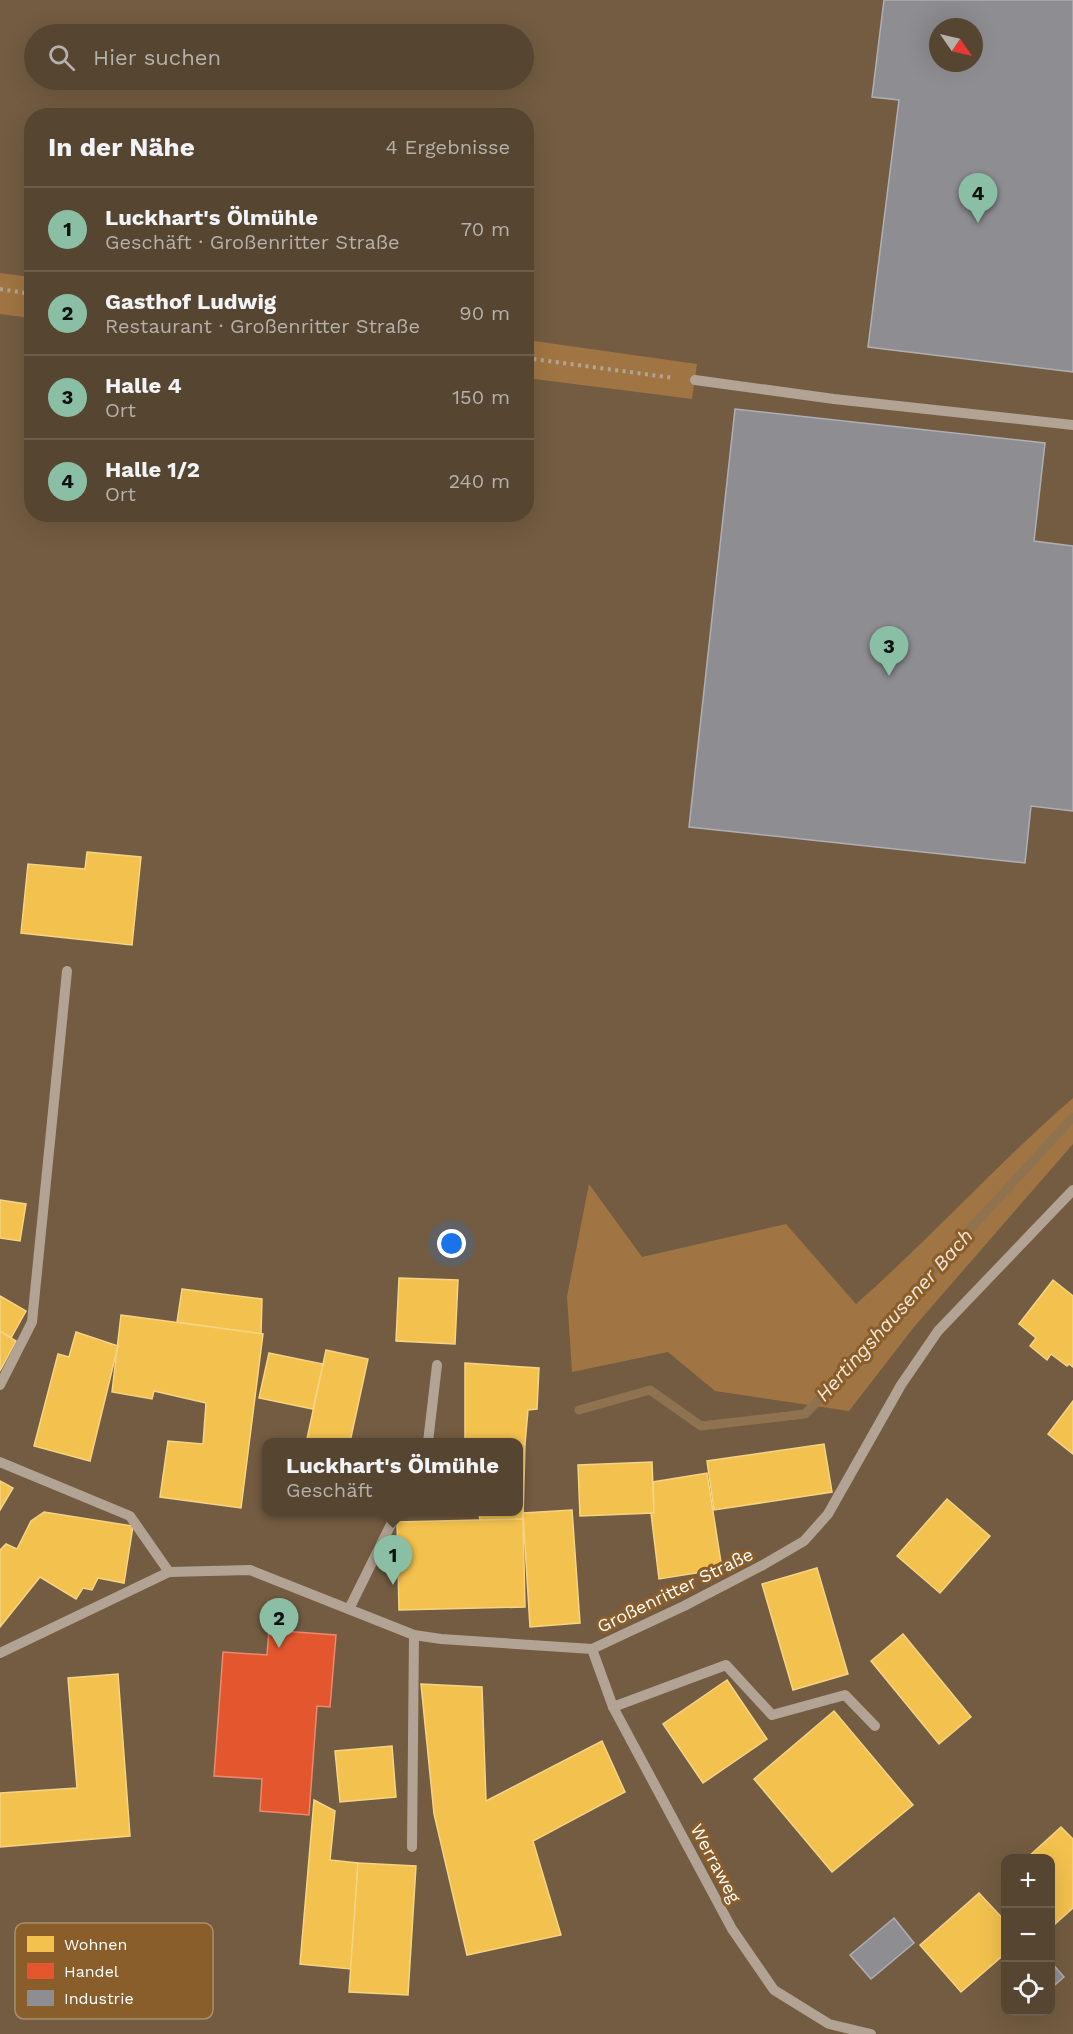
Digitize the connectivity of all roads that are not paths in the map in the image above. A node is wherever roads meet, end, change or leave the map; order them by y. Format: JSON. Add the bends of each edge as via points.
{"nodes":[{"id":1,"x":694,"y":380,"type":"road end"},
{"id":2,"x":1073,"y":425,"type":"edge"},
{"id":3,"x":67,"y":971,"type":"dead end"},
{"id":4,"x":1073,"y":1191,"type":"edge"},
{"id":5,"x":437,"y":1365,"type":"dead end"},
{"id":6,"x":0,"y":1385,"type":"edge"},
{"id":7,"x":429,"y":1438,"type":"edge"},
{"id":8,"x":0,"y":1462,"type":"edge"},
{"id":9,"x":395,"y":1516,"type":"edge"},
{"id":10,"x":169,"y":1572,"type":"junction"},
{"id":11,"x":350,"y":1609,"type":"junction"},
{"id":12,"x":414,"y":1635,"type":"junction"},
{"id":13,"x":592,"y":1649,"type":"junction"},
{"id":14,"x":0,"y":1653,"type":"edge"},
{"id":15,"x":613,"y":1707,"type":"junction"},
{"id":16,"x":875,"y":1726,"type":"dead end"},
{"id":17,"x":412,"y":1847,"type":"dead end"},
{"id":18,"x":872,"y":2034,"type":"edge"}],
"edges":[{"from":1,"to":2,"type":"street"},
{"from":3,"to":6,"type":"street","via":[[32,1322]]},
{"from":4,"to":13,"type":"street","name":"Großenritter Straße","via":[[938,1330],[901,1385],[828,1514],[804,1541],[684,1606]]},
{"from":5,"to":7,"type":"street"},
{"from":8,"to":10,"type":"street","via":[[130,1516]]},
{"from":9,"to":11,"type":"street"},
{"from":10,"to":11,"type":"street","name":"Großenritter Straße","via":[[250,1570]]},
{"from":10,"to":14,"type":"street","name":"Großenritter Straße"},
{"from":11,"to":12,"type":"street","name":"Großenritter Straße"},
{"from":12,"to":13,"type":"street","name":"Großenritter Straße"},
{"from":12,"to":17,"type":"street"},
{"from":13,"to":15,"type":"street","name":"Werraweg"},
{"from":15,"to":16,"type":"street","via":[[726,1665],[772,1715],[845,1695]]},
{"from":15,"to":18,"type":"street","name":"Werraweg","via":[[732,1929],[774,1990],[829,2024]]}]}
